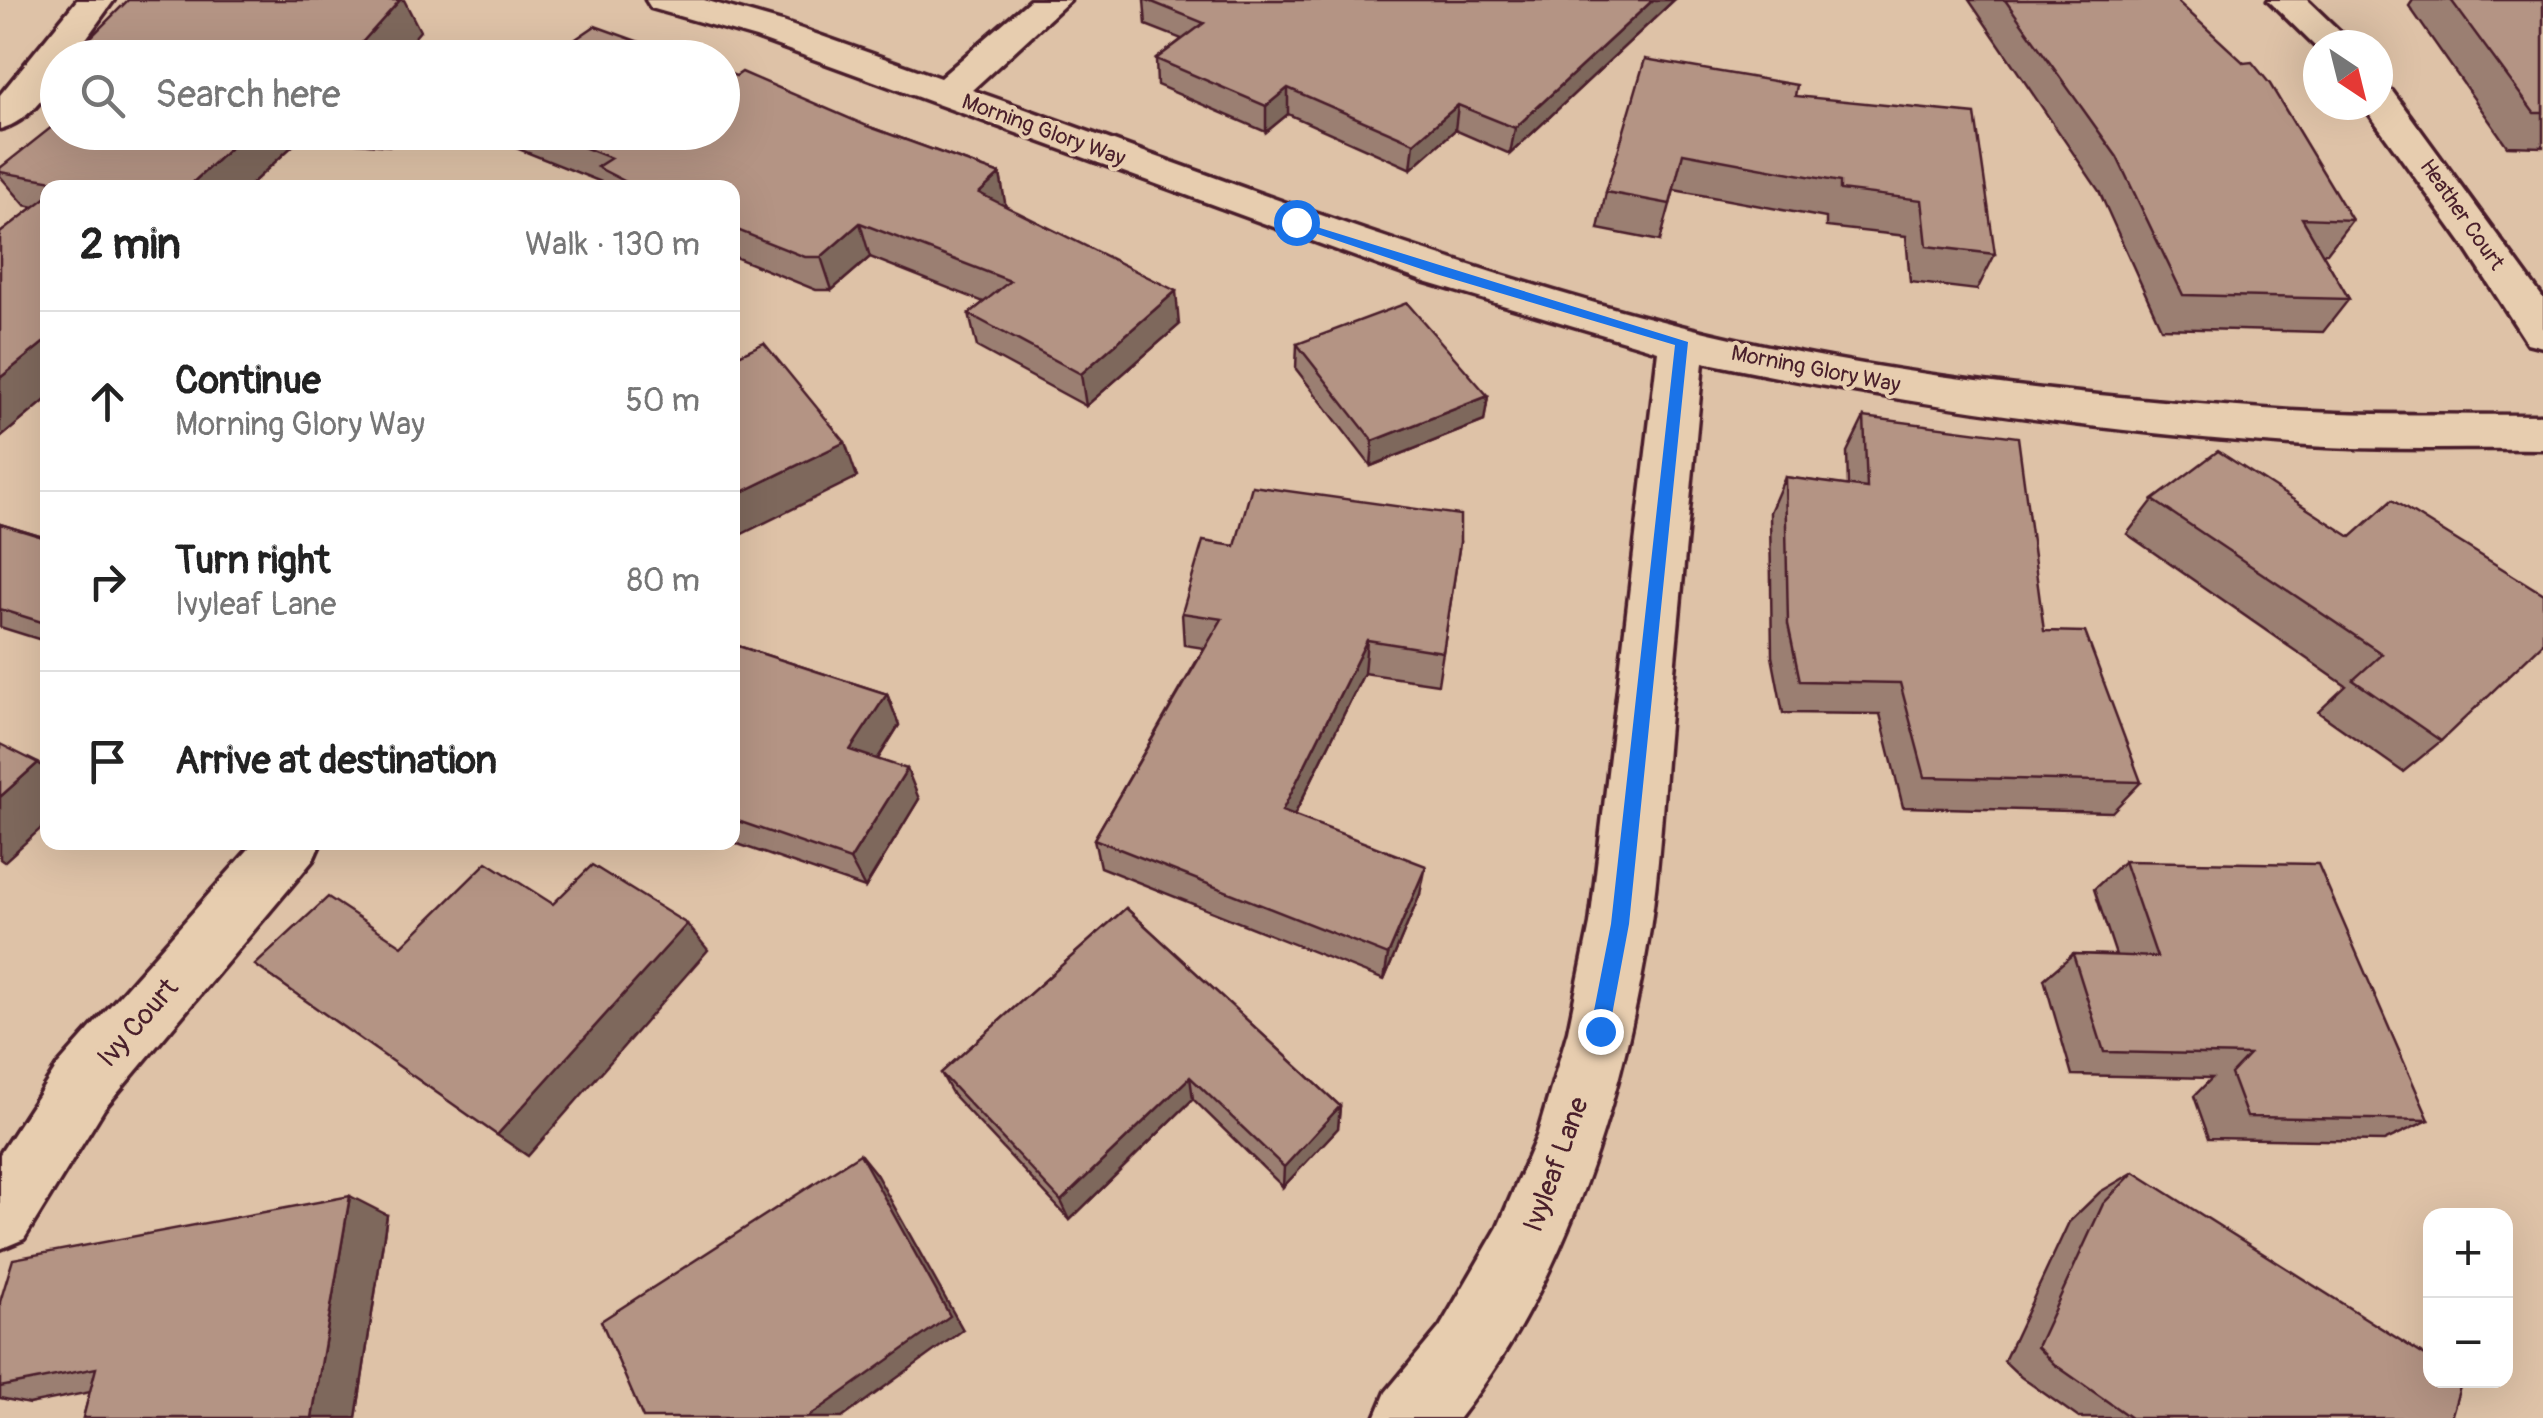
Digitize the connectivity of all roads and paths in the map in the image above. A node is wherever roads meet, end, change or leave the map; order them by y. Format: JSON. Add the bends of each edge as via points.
{"nodes":[{"id":1,"x":96,"y":0,"type":"edge"},
{"id":2,"x":664,"y":0,"type":"edge"},
{"id":3,"x":1052,"y":0,"type":"edge"},
{"id":4,"x":2286,"y":0,"type":"edge"},
{"id":5,"x":2319,"y":30,"type":"edge"},
{"id":6,"x":66,"y":40,"type":"edge"},
{"id":7,"x":40,"y":74,"type":"edge"},
{"id":8,"x":946,"y":93,"type":"junction"},
{"id":9,"x":0,"y":116,"type":"edge"},
{"id":10,"x":2393,"y":119,"type":"edge"},
{"id":11,"x":2543,"y":332,"type":"edge"},
{"id":12,"x":1682,"y":342,"type":"junction"},
{"id":13,"x":2543,"y":432,"type":"edge"},
{"id":14,"x":285,"y":850,"type":"edge"},
{"id":15,"x":0,"y":1215,"type":"edge"},
{"id":16,"x":1412,"y":1418,"type":"edge"}],
"edges":[{"from":1,"to":6,"type":"street"},
{"from":2,"to":8,"type":"street","name":"Morning Glory Way"},
{"from":3,"to":8,"type":"street"},
{"from":4,"to":5,"type":"street"},
{"from":7,"to":9,"type":"street"},
{"from":8,"to":12,"type":"street","name":"Morning Glory Way","via":[[1422,266]]},
{"from":10,"to":11,"type":"street","name":"Heather Court"},
{"from":12,"to":13,"type":"street","name":"Morning Glory Way","via":[[1861,380],[2066,407],[2294,428]]},
{"from":12,"to":16,"type":"street","name":"Ivyleaf Lane","via":[[1620,924],[1600,1031],[1569,1139],[1522,1250],[1466,1352]]},
{"from":14,"to":15,"type":"street","name":"Ivy Court","via":[[81,1087]]}]}
